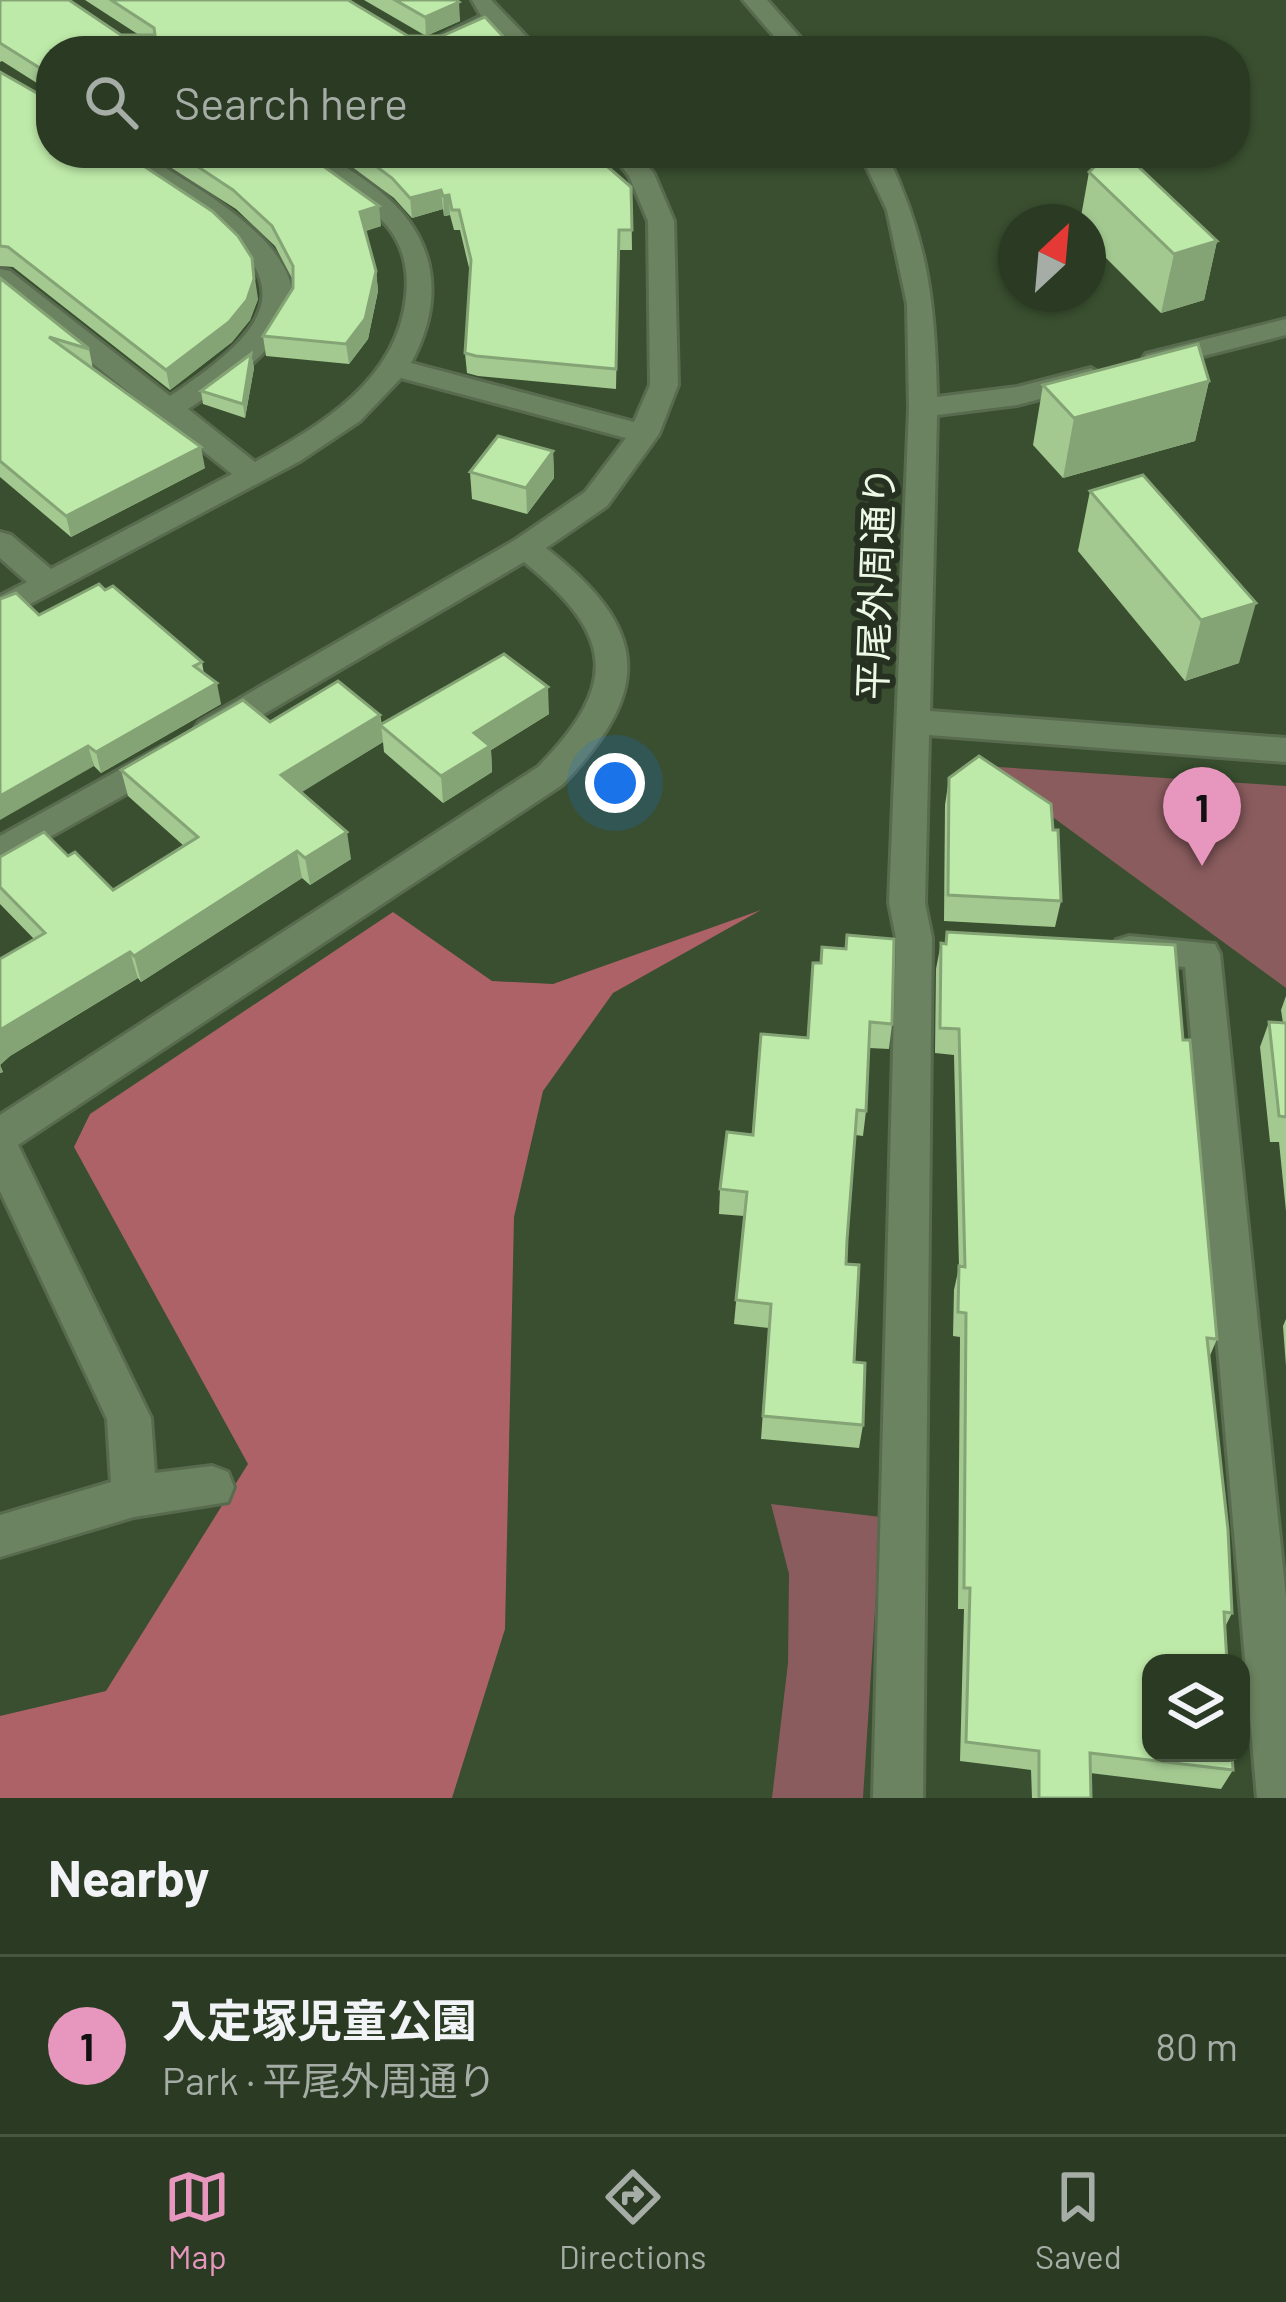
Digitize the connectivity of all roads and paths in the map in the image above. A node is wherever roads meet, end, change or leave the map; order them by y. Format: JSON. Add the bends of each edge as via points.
{"nodes":[{"id":1,"x":754,"y":0,"type":"edge"},
{"id":2,"x":488,"y":9,"type":"edge"},
{"id":3,"x":439,"y":36,"type":"edge"},
{"id":4,"x":514,"y":36,"type":"edge"},
{"id":5,"x":786,"y":36,"type":"edge"},
{"id":6,"x":145,"y":168,"type":"edge"},
{"id":7,"x":326,"y":168,"type":"edge"},
{"id":8,"x":636,"y":168,"type":"edge"},
{"id":9,"x":879,"y":168,"type":"edge"},
{"id":10,"x":0,"y":277,"type":"edge"},
{"id":11,"x":1286,"y":327,"type":"edge"},
{"id":12,"x":394,"y":367,"type":"junction"},
{"id":13,"x":923,"y":408,"type":"junction"},
{"id":14,"x":169,"y":409,"type":"junction"},
{"id":15,"x":644,"y":434,"type":"junction"},
{"id":16,"x":253,"y":475,"type":"junction"},
{"id":17,"x":0,"y":542,"type":"edge"},
{"id":18,"x":526,"y":547,"type":"junction"},
{"id":19,"x":48,"y":584,"type":"junction"},
{"id":20,"x":0,"y":609,"type":"edge"},
{"id":21,"x":914,"y":722,"type":"junction"},
{"id":22,"x":1286,"y":750,"type":"edge"},
{"id":23,"x":0,"y":852,"type":"edge"},
{"id":24,"x":914,"y":938,"type":"junction"},
{"id":25,"x":962,"y":941,"type":"edge"},
{"id":26,"x":1082,"y":948,"type":"edge"},
{"id":27,"x":0,"y":1136,"type":"edge"},
{"id":28,"x":0,"y":1149,"type":"edge"},
{"id":29,"x":212,"y":1487,"type":"dead end"},
{"id":30,"x":134,"y":1496,"type":"junction"},
{"id":31,"x":0,"y":1536,"type":"edge"},
{"id":32,"x":898,"y":1798,"type":"edge"},
{"id":33,"x":1282,"y":1798,"type":"edge"}],
"edges":[{"from":1,"to":5,"type":"street"},
{"from":2,"to":3,"type":"street"},
{"from":2,"to":4,"type":"street"},
{"from":6,"to":14,"type":"street","via":[[244,234],[273,268],[280,302],[230,367]]},
{"from":7,"to":12,"type":"street","via":[[386,208],[412,242],[420,279],[416,324]]},
{"from":8,"to":15,"type":"street","via":[[661,221],[664,385]]},
{"from":9,"to":13,"type":"street","name":"平尾外周通り","via":[[914,262]]},
{"from":10,"to":14,"type":"street"},
{"from":11,"to":13,"type":"street","via":[[1017,396]]},
{"from":12,"to":15,"type":"street"},
{"from":12,"to":16,"type":"street","via":[[335,426]]},
{"from":13,"to":21,"type":"street","name":"平尾外周通り"},
{"from":14,"to":16,"type":"street"},
{"from":15,"to":18,"type":"street","via":[[596,499]]},
{"from":16,"to":19,"type":"street"},
{"from":17,"to":19,"type":"street"},
{"from":18,"to":23,"type":"street"},
{"from":18,"to":27,"type":"street","via":[[590,603],[613,649],[604,711],[582,746],[550,776]]},
{"from":19,"to":20,"type":"street"},
{"from":21,"to":22,"type":"street","name":"平尾外周通り"},
{"from":21,"to":24,"type":"street","via":[[907,903]]},
{"from":24,"to":25,"type":"street"},
{"from":24,"to":32,"type":"street"},
{"from":26,"to":33,"type":"street","via":[[1202,954]]},
{"from":28,"to":30,"type":"street","via":[[128,1418]]},
{"from":29,"to":30,"type":"street"},
{"from":30,"to":31,"type":"street"}]}
